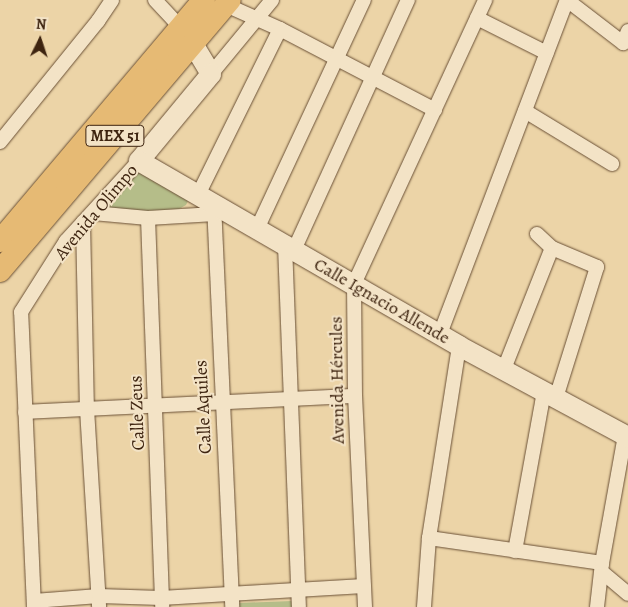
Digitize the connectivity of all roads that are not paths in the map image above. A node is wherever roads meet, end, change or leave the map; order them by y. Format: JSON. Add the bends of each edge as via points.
{"nodes":[{"id":1,"x":112,"y":0,"type":"edge"},
{"id":2,"x":155,"y":0,"type":"edge"},
{"id":3,"x":204,"y":0,"type":"edge"},
{"id":4,"x":272,"y":0,"type":"edge"},
{"id":5,"x":364,"y":0,"type":"edge"},
{"id":6,"x":408,"y":0,"type":"edge"},
{"id":7,"x":485,"y":0,"type":"edge"},
{"id":8,"x":567,"y":0,"type":"edge"},
{"id":9,"x":228,"y":2,"type":"edge"},
{"id":10,"x":257,"y":18,"type":"junction"},
{"id":11,"x":477,"y":18,"type":"junction"},
{"id":12,"x":280,"y":29,"type":"junction"},
{"id":13,"x":628,"y":31,"type":"edge"},
{"id":14,"x":186,"y":36,"type":"junction"},
{"id":15,"x":547,"y":53,"type":"junction"},
{"id":16,"x":335,"y":58,"type":"junction"},
{"id":17,"x":211,"y":74,"type":"junction"},
{"id":18,"x":372,"y":78,"type":"junction"},
{"id":19,"x":434,"y":110,"type":"junction"},
{"id":20,"x":525,"y":110,"type":"junction"},
{"id":21,"x":3,"y":137,"type":"edge"},
{"id":22,"x":139,"y":162,"type":"junction"},
{"id":23,"x":612,"y":164,"type":"dead end"},
{"id":24,"x":209,"y":205,"type":"junction"},
{"id":25,"x":88,"y":218,"type":"junction"},
{"id":26,"x":148,"y":218,"type":"junction"},
{"id":27,"x":257,"y":229,"type":"junction"},
{"id":28,"x":537,"y":234,"type":"dead end"},
{"id":29,"x":0,"y":241,"type":"edge"},
{"id":30,"x":290,"y":247,"type":"junction"},
{"id":31,"x":552,"y":248,"type":"junction"},
{"id":32,"x":0,"y":272,"type":"edge"},
{"id":33,"x":354,"y":284,"type":"junction"},
{"id":34,"x":440,"y":334,"type":"junction"},
{"id":35,"x":459,"y":346,"type":"junction"},
{"id":36,"x":504,"y":369,"type":"junction"},
{"id":37,"x":550,"y":395,"type":"junction"},
{"id":38,"x":355,"y":396,"type":"junction"},
{"id":39,"x":291,"y":399,"type":"junction"},
{"id":40,"x":222,"y":403,"type":"junction"},
{"id":41,"x":156,"y":406,"type":"junction"},
{"id":42,"x":87,"y":409,"type":"junction"},
{"id":43,"x":25,"y":412,"type":"junction"},
{"id":44,"x":627,"y":436,"type":"edge"},
{"id":45,"x":429,"y":538,"type":"junction"},
{"id":46,"x":515,"y":551,"type":"junction"},
{"id":47,"x":602,"y":568,"type":"junction"},
{"id":48,"x":364,"y":586,"type":"junction"},
{"id":49,"x":298,"y":589,"type":"junction"},
{"id":50,"x":628,"y":594,"type":"edge"},
{"id":51,"x":232,"y":601,"type":"edge"},
{"id":52,"x":99,"y":602,"type":"edge"},
{"id":53,"x":162,"y":603,"type":"edge"},
{"id":54,"x":34,"y":604,"type":"edge"},
{"id":55,"x":299,"y":607,"type":"edge"},
{"id":56,"x":365,"y":607,"type":"edge"},
{"id":57,"x":424,"y":607,"type":"edge"},
{"id":58,"x":597,"y":607,"type":"edge"}],
"edges":[{"from":1,"to":21,"type":"street"},
{"from":2,"to":14,"type":"street"},
{"from":3,"to":14,"type":"main road","number":"MEX 51"},
{"from":4,"to":10,"type":"street","name":"Avenida Olimpo"},
{"from":5,"to":16,"type":"street"},
{"from":6,"to":18,"type":"street"},
{"from":7,"to":11,"type":"street","name":"Avenida Hércules"},
{"from":8,"to":13,"type":"street","via":[[623,43]]},
{"from":8,"to":15,"type":"street"},
{"from":9,"to":10,"type":"street"},
{"from":9,"to":14,"type":"main road","number":"MEX 51"},
{"from":10,"to":12,"type":"street"},
{"from":10,"to":17,"type":"street","name":"Avenida Olimpo"},
{"from":11,"to":15,"type":"street"},
{"from":11,"to":19,"type":"street","name":"Avenida Hércules"},
{"from":12,"to":16,"type":"street"},
{"from":12,"to":24,"type":"street"},
{"from":14,"to":17,"type":"street"},
{"from":14,"to":29,"type":"main road","number":"MEX 51"},
{"from":14,"to":32,"type":"main road","number":"MEX 51"},
{"from":15,"to":20,"type":"street"},
{"from":16,"to":18,"type":"street"},
{"from":16,"to":27,"type":"street"},
{"from":17,"to":22,"type":"street","name":"Avenida Olimpo"},
{"from":18,"to":19,"type":"street"},
{"from":18,"to":30,"type":"street"},
{"from":19,"to":33,"type":"street","name":"Avenida Hércules"},
{"from":20,"to":23,"type":"street"},
{"from":20,"to":34,"type":"street"},
{"from":22,"to":24,"type":"street","name":"Calle Ignacio Allende"},
{"from":22,"to":25,"type":"street","name":"Avenida Olimpo"},
{"from":24,"to":26,"type":"street"},
{"from":24,"to":27,"type":"street","name":"Calle Ignacio Allende"},
{"from":24,"to":40,"type":"street","name":"Calle Aquiles"},
{"from":25,"to":26,"type":"street"},
{"from":25,"to":42,"type":"street"},
{"from":25,"to":43,"type":"street","name":"Avenida Olimpo","via":[[66,241],[21,312]]},
{"from":26,"to":41,"type":"street","name":"Calle Zeus"},
{"from":27,"to":30,"type":"street","name":"Calle Ignacio Allende"},
{"from":28,"to":31,"type":"street"},
{"from":30,"to":33,"type":"street","name":"Calle Ignacio Allende"},
{"from":30,"to":39,"type":"street"},
{"from":31,"to":36,"type":"street"},
{"from":31,"to":37,"type":"street","via":[[597,267]]},
{"from":33,"to":34,"type":"street","name":"Calle Ignacio Allende"},
{"from":33,"to":38,"type":"street","name":"Avenida Hércules"},
{"from":34,"to":35,"type":"street","name":"Calle Ignacio Allende"},
{"from":35,"to":36,"type":"street","name":"Calle Ignacio Allende"},
{"from":35,"to":45,"type":"street"},
{"from":36,"to":37,"type":"street","name":"Calle Ignacio Allende"},
{"from":37,"to":44,"type":"street","name":"Calle Ignacio Allende"},
{"from":37,"to":46,"type":"street"},
{"from":38,"to":39,"type":"street"},
{"from":38,"to":48,"type":"street","name":"Avenida Hércules"},
{"from":39,"to":40,"type":"street"},
{"from":39,"to":49,"type":"street"},
{"from":40,"to":41,"type":"street"},
{"from":40,"to":51,"type":"street","name":"Calle Aquiles"},
{"from":41,"to":42,"type":"street"},
{"from":41,"to":53,"type":"street","name":"Calle Zeus"},
{"from":42,"to":43,"type":"street"},
{"from":42,"to":52,"type":"street"},
{"from":43,"to":54,"type":"street"},
{"from":44,"to":47,"type":"street"},
{"from":45,"to":46,"type":"street"},
{"from":45,"to":57,"type":"street"},
{"from":46,"to":47,"type":"street"},
{"from":47,"to":50,"type":"street"},
{"from":47,"to":58,"type":"street"},
{"from":48,"to":49,"type":"street"},
{"from":48,"to":56,"type":"street","name":"Avenida Hércules"},
{"from":49,"to":51,"type":"street"},
{"from":49,"to":55,"type":"street"},
{"from":51,"to":53,"type":"street"},
{"from":52,"to":53,"type":"street"},
{"from":52,"to":54,"type":"street"}]}
